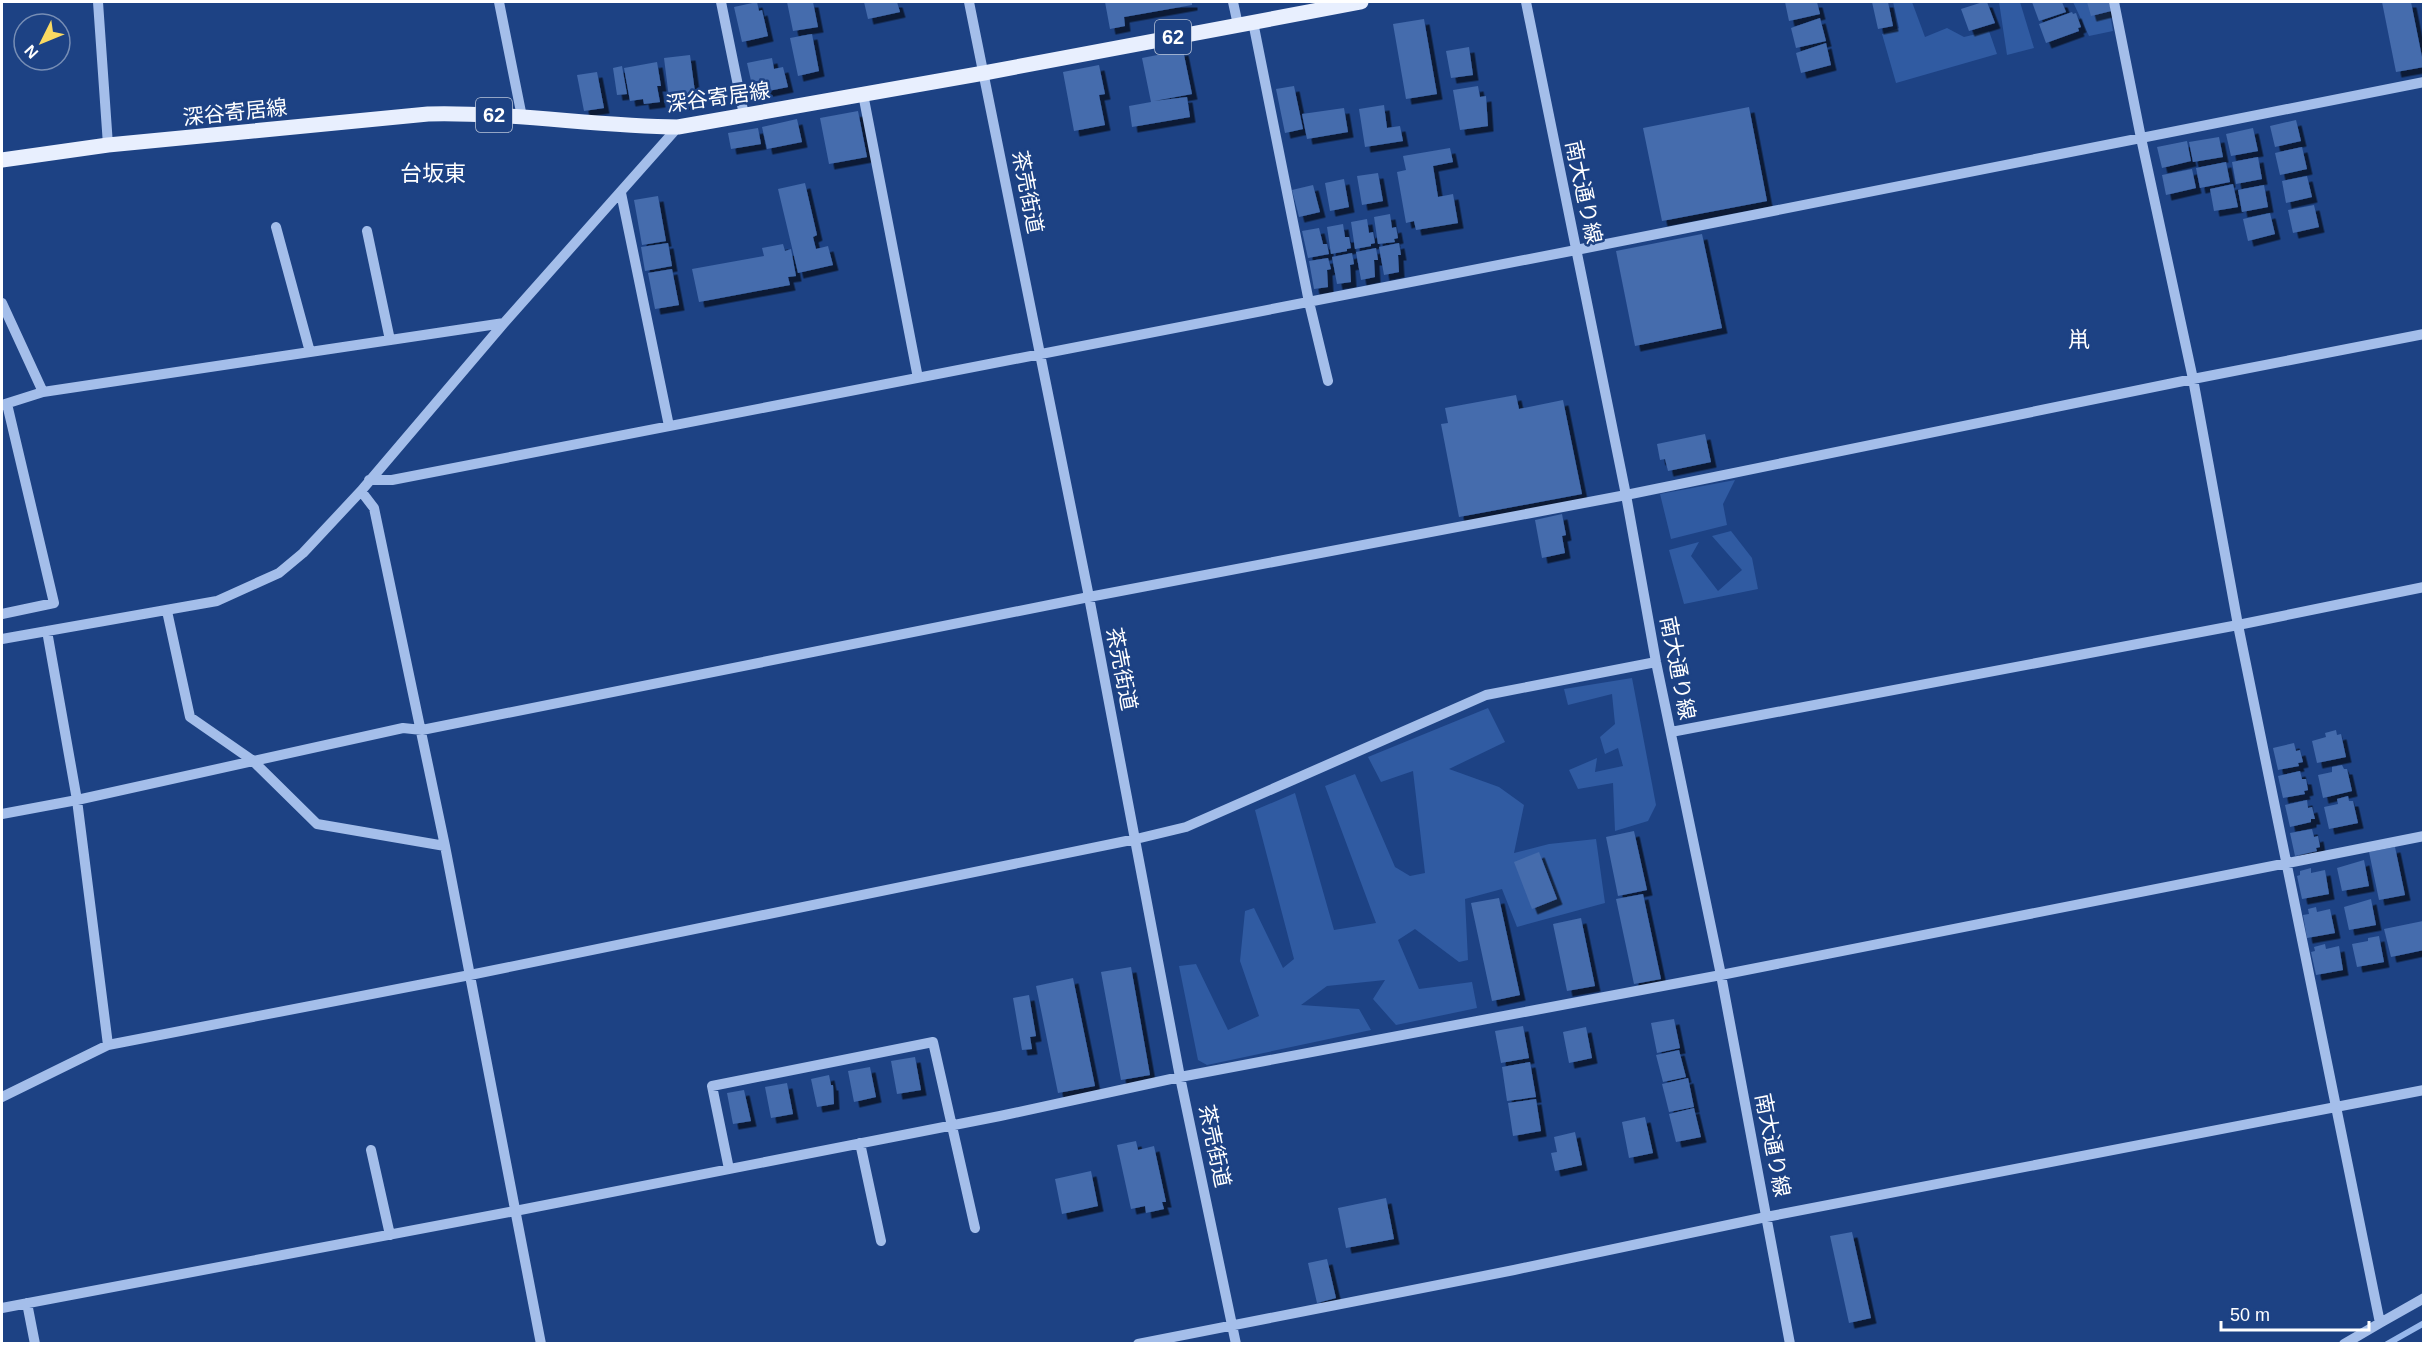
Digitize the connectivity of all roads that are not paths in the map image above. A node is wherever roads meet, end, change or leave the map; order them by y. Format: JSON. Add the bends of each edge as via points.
{"nodes":[{"id":1,"x":98,"y":2,"type":"edge"},
{"id":2,"x":499,"y":2,"type":"edge"},
{"id":3,"x":721,"y":2,"type":"edge"},
{"id":4,"x":969,"y":2,"type":"edge"},
{"id":5,"x":1233,"y":2,"type":"edge"},
{"id":6,"x":1361,"y":2,"type":"edge"},
{"id":7,"x":1526,"y":2,"type":"edge"},
{"id":8,"x":2114,"y":2,"type":"edge"},
{"id":9,"x":1245,"y":24,"type":"junction"},
{"id":10,"x":984,"y":73,"type":"junction"},
{"id":11,"x":2424,"y":82,"type":"edge"},
{"id":12,"x":863,"y":94,"type":"junction"},
{"id":13,"x":744,"y":115,"type":"junction"},
{"id":14,"x":522,"y":117,"type":"junction"},
{"id":15,"x":678,"y":127,"type":"junction"},
{"id":16,"x":2141,"y":138,"type":"junction"},
{"id":17,"x":108,"y":145,"type":"junction"},
{"id":18,"x":2,"y":160,"type":"edge"},
{"id":19,"x":621,"y":193,"type":"junction"},
{"id":20,"x":276,"y":227,"type":"dead end"},
{"id":21,"x":367,"y":231,"type":"dead end"},
{"id":22,"x":1576,"y":250,"type":"junction"},
{"id":23,"x":1309,"y":302,"type":"junction"},
{"id":24,"x":2,"y":303,"type":"edge"},
{"id":25,"x":504,"y":323,"type":"junction"},
{"id":26,"x":2424,"y":334,"type":"edge"},
{"id":27,"x":390,"y":340,"type":"junction"},
{"id":28,"x":310,"y":352,"type":"junction"},
{"id":29,"x":1040,"y":354,"type":"junction"},
{"id":30,"x":918,"y":378,"type":"junction"},
{"id":31,"x":2193,"y":379,"type":"junction"},
{"id":32,"x":1328,"y":381,"type":"dead end"},
{"id":33,"x":43,"y":392,"type":"junction"},
{"id":34,"x":4,"y":404,"type":"edge"},
{"id":35,"x":669,"y":426,"type":"junction"},
{"id":36,"x":369,"y":480,"type":"junction"},
{"id":37,"x":361,"y":491,"type":"junction"},
{"id":38,"x":1626,"y":495,"type":"junction"},
{"id":39,"x":2424,"y":587,"type":"edge"},
{"id":40,"x":1089,"y":597,"type":"junction"},
{"id":41,"x":167,"y":611,"type":"junction"},
{"id":42,"x":2,"y":614,"type":"edge"},
{"id":43,"x":2238,"y":625,"type":"junction"},
{"id":44,"x":47,"y":631,"type":"junction"},
{"id":45,"x":2,"y":639,"type":"edge"},
{"id":46,"x":1656,"y":662,"type":"junction"},
{"id":47,"x":422,"y":730,"type":"junction"},
{"id":48,"x":1671,"y":732,"type":"junction"},
{"id":49,"x":252,"y":760,"type":"junction"},
{"id":50,"x":77,"y":800,"type":"junction"},
{"id":51,"x":2,"y":814,"type":"edge"},
{"id":52,"x":2424,"y":836,"type":"edge"},
{"id":53,"x":1136,"y":839,"type":"junction"},
{"id":54,"x":445,"y":846,"type":"junction"},
{"id":55,"x":2288,"y":862,"type":"junction"},
{"id":56,"x":470,"y":975,"type":"junction"},
{"id":57,"x":1720,"y":975,"type":"junction"},
{"id":58,"x":108,"y":1045,"type":"junction"},
{"id":59,"x":1180,"y":1077,"type":"junction"},
{"id":60,"x":2424,"y":1089,"type":"edge"},
{"id":61,"x":2,"y":1097,"type":"edge"},
{"id":62,"x":2335,"y":1107,"type":"junction"},
{"id":63,"x":952,"y":1125,"type":"junction"},
{"id":64,"x":860,"y":1143,"type":"junction"},
{"id":65,"x":371,"y":1150,"type":"dead end"},
{"id":66,"x":729,"y":1169,"type":"junction"},
{"id":67,"x":515,"y":1211,"type":"junction"},
{"id":68,"x":1766,"y":1217,"type":"junction"},
{"id":69,"x":975,"y":1228,"type":"dead end"},
{"id":70,"x":390,"y":1235,"type":"junction"},
{"id":71,"x":882,"y":1241,"type":"dead end"},
{"id":72,"x":2424,"y":1299,"type":"edge"},
{"id":73,"x":27,"y":1303,"type":"junction"},
{"id":74,"x":2,"y":1308,"type":"edge"},
{"id":75,"x":2380,"y":1323,"type":"junction"},
{"id":76,"x":1233,"y":1325,"type":"junction"},
{"id":77,"x":35,"y":1344,"type":"edge"},
{"id":78,"x":541,"y":1344,"type":"edge"},
{"id":79,"x":1138,"y":1344,"type":"edge"},
{"id":80,"x":1236,"y":1344,"type":"edge"},
{"id":81,"x":1790,"y":1344,"type":"edge"},
{"id":82,"x":2344,"y":1344,"type":"edge"}],
"edges":[{"from":1,"to":17,"type":"street"},
{"from":2,"to":14,"type":"street"},
{"from":3,"to":13,"type":"street"},
{"from":4,"to":10,"type":"street","name":"茶売街道"},
{"from":5,"to":9,"type":"street"},
{"from":6,"to":9,"type":"main road","name":"深谷寄居線","number":"62"},
{"from":7,"to":22,"type":"street","name":"南大通り線"},
{"from":8,"to":16,"type":"street"},
{"from":9,"to":10,"type":"main road","name":"深谷寄居線","number":"62"},
{"from":9,"to":23,"type":"street"},
{"from":10,"to":12,"type":"main road","name":"深谷寄居線","number":"62"},
{"from":10,"to":29,"type":"street","name":"茶売街道"},
{"from":11,"to":16,"type":"street"},
{"from":12,"to":13,"type":"main road","name":"深谷寄居線","number":"62"},
{"from":12,"to":30,"type":"street"},
{"from":13,"to":15,"type":"main road","name":"深谷寄居線","number":"62"},
{"from":14,"to":15,"type":"main road","name":"深谷寄居線","number":"62"},
{"from":14,"to":17,"type":"main road","name":"深谷寄居線","number":"62","via":[[428,114]]},
{"from":15,"to":19,"type":"street"},
{"from":16,"to":22,"type":"street"},
{"from":16,"to":31,"type":"street"},
{"from":17,"to":18,"type":"main road","name":"深谷寄居線","number":"62"},
{"from":19,"to":25,"type":"street"},
{"from":19,"to":35,"type":"street"},
{"from":20,"to":28,"type":"street"},
{"from":21,"to":27,"type":"street"},
{"from":22,"to":23,"type":"street"},
{"from":22,"to":38,"type":"street","name":"南大通り線"},
{"from":23,"to":29,"type":"street"},
{"from":23,"to":32,"type":"street"},
{"from":24,"to":33,"type":"street"},
{"from":25,"to":27,"type":"street"},
{"from":25,"to":36,"type":"street"},
{"from":26,"to":31,"type":"street"},
{"from":27,"to":28,"type":"street"},
{"from":28,"to":33,"type":"street"},
{"from":29,"to":30,"type":"street"},
{"from":29,"to":40,"type":"street","name":"茶売街道"},
{"from":30,"to":35,"type":"street"},
{"from":31,"to":38,"type":"street"},
{"from":31,"to":43,"type":"street"},
{"from":33,"to":34,"type":"street"},
{"from":34,"to":42,"type":"street","via":[[54,603]]},
{"from":35,"to":36,"type":"street","via":[[392,480]]},
{"from":36,"to":37,"type":"street"},
{"from":37,"to":41,"type":"street","via":[[279,573],[217,601]]},
{"from":37,"to":47,"type":"street","via":[[374,508]]},
{"from":38,"to":40,"type":"street"},
{"from":38,"to":46,"type":"street","name":"南大通り線"},
{"from":39,"to":43,"type":"street"},
{"from":40,"to":47,"type":"street"},
{"from":40,"to":53,"type":"street","name":"茶売街道"},
{"from":41,"to":44,"type":"street"},
{"from":41,"to":49,"type":"street","via":[[190,717]]},
{"from":43,"to":48,"type":"street"},
{"from":43,"to":55,"type":"street"},
{"from":44,"to":45,"type":"street"},
{"from":44,"to":50,"type":"street"},
{"from":46,"to":48,"type":"street","name":"南大通り線"},
{"from":46,"to":53,"type":"street","via":[[1486,695],[1186,827]]},
{"from":47,"to":49,"type":"street","via":[[403,728]]},
{"from":47,"to":54,"type":"street"},
{"from":48,"to":57,"type":"street","name":"南大通り線"},
{"from":49,"to":50,"type":"street"},
{"from":49,"to":54,"type":"street","via":[[317,824]]},
{"from":50,"to":51,"type":"street"},
{"from":50,"to":58,"type":"street"},
{"from":52,"to":55,"type":"street"},
{"from":53,"to":56,"type":"street"},
{"from":53,"to":59,"type":"street","name":"茶売街道"},
{"from":54,"to":56,"type":"street"},
{"from":55,"to":57,"type":"street"},
{"from":55,"to":62,"type":"street"},
{"from":56,"to":58,"type":"street"},
{"from":56,"to":67,"type":"street"},
{"from":57,"to":59,"type":"street"},
{"from":57,"to":68,"type":"street","name":"南大通り線"},
{"from":58,"to":61,"type":"street"},
{"from":59,"to":63,"type":"street"},
{"from":59,"to":76,"type":"street","name":"茶売街道"},
{"from":60,"to":62,"type":"street"},
{"from":62,"to":68,"type":"street"},
{"from":62,"to":75,"type":"street"},
{"from":63,"to":64,"type":"street"},
{"from":63,"to":66,"type":"street","via":[[933,1042],[712,1086]]},
{"from":63,"to":69,"type":"street"},
{"from":64,"to":66,"type":"street"},
{"from":64,"to":71,"type":"street"},
{"from":65,"to":70,"type":"street"},
{"from":66,"to":67,"type":"street"},
{"from":67,"to":70,"type":"street"},
{"from":67,"to":78,"type":"street"},
{"from":68,"to":76,"type":"street"},
{"from":68,"to":81,"type":"street","name":"南大通り線"},
{"from":70,"to":73,"type":"street"},
{"from":72,"to":75,"type":"street"},
{"from":73,"to":74,"type":"street"},
{"from":73,"to":77,"type":"street"},
{"from":75,"to":82,"type":"street"},
{"from":76,"to":79,"type":"street"},
{"from":76,"to":80,"type":"street","name":"茶売街道"}]}
